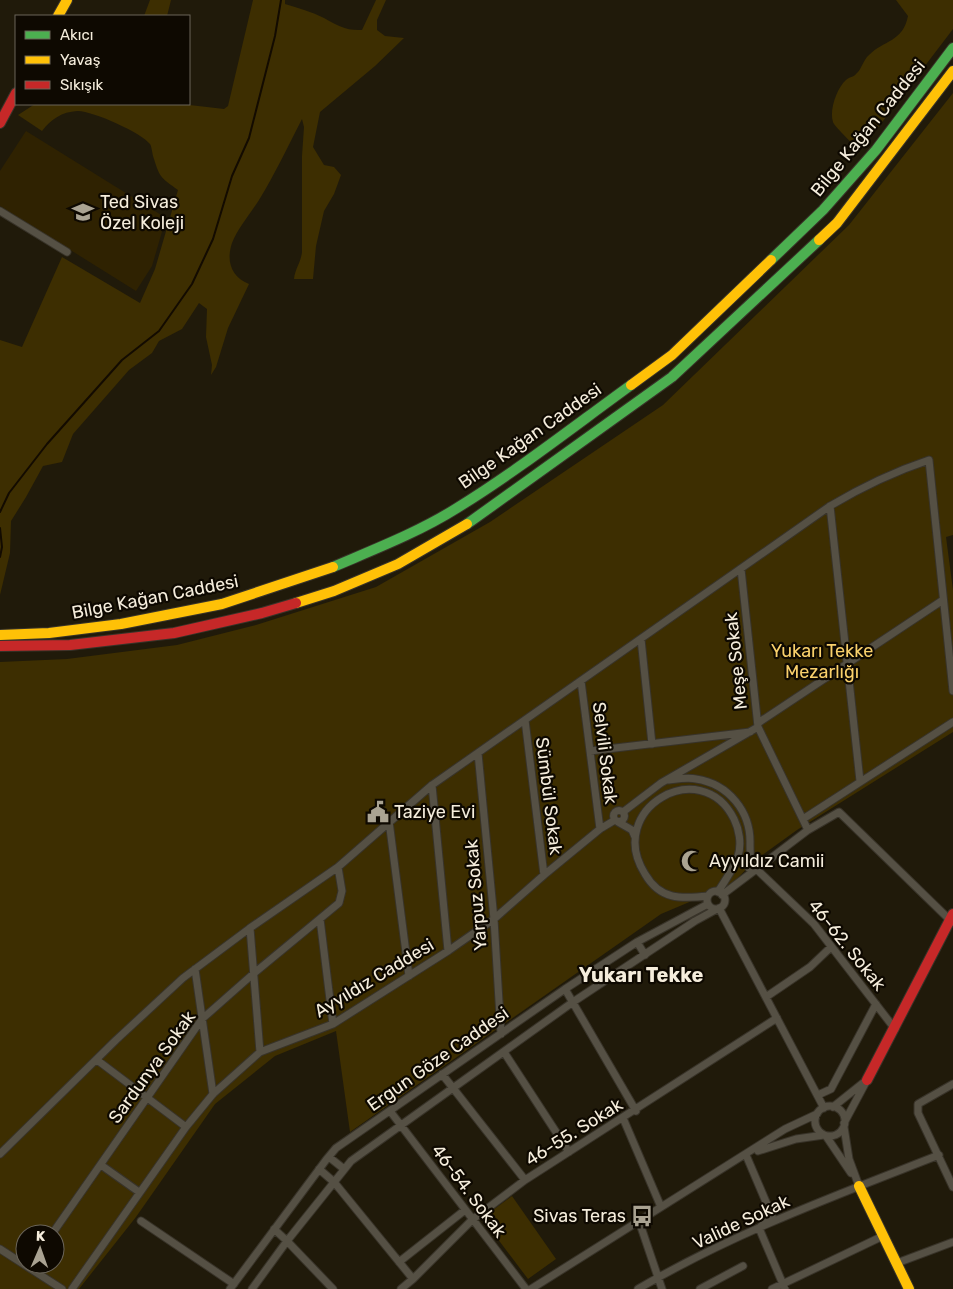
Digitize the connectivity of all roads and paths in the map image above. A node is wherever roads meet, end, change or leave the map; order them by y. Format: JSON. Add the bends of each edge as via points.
{"nodes":[{"id":1,"x":67,"y":0,"type":"edge"},
{"id":2,"x":59,"y":15,"type":"edge"},
{"id":3,"x":953,"y":48,"type":"edge"},
{"id":4,"x":953,"y":71,"type":"edge"},
{"id":5,"x":15,"y":95,"type":"edge"},
{"id":6,"x":0,"y":123,"type":"edge"},
{"id":7,"x":0,"y":211,"type":"edge"},
{"id":8,"x":67,"y":252,"type":"dead end"},
{"id":9,"x":830,"y":506,"type":"junction"},
{"id":10,"x":741,"y":569,"type":"junction"},
{"id":11,"x":943,"y":600,"type":"junction"},
{"id":12,"x":0,"y":635,"type":"edge"},
{"id":13,"x":641,"y":638,"type":"junction"},
{"id":14,"x":0,"y":646,"type":"edge"},
{"id":15,"x":847,"y":663,"type":"junction"},
{"id":16,"x":581,"y":680,"type":"junction"},
{"id":17,"x":953,"y":691,"type":"edge"},
{"id":18,"x":524,"y":720,"type":"junction"},
{"id":19,"x":953,"y":722,"type":"edge"},
{"id":20,"x":758,"y":725,"type":"junction"},
{"id":21,"x":750,"y":732,"type":"junction"},
{"id":22,"x":652,"y":744,"type":"junction"},
{"id":23,"x":590,"y":751,"type":"junction"},
{"id":24,"x":478,"y":753,"type":"junction"},
{"id":25,"x":666,"y":780,"type":"junction"},
{"id":26,"x":860,"y":781,"type":"junction"},
{"id":27,"x":432,"y":785,"type":"junction"},
{"id":28,"x":620,"y":818,"type":"junction"},
{"id":29,"x":803,"y":818,"type":"junction"},
{"id":30,"x":639,"y":821,"type":"junction"},
{"id":31,"x":389,"y":822,"type":"junction"},
{"id":32,"x":600,"y":829,"type":"junction"},
{"id":33,"x":808,"y":830,"type":"junction"},
{"id":34,"x":635,"y":836,"type":"junction"},
{"id":35,"x":750,"y":863,"type":"junction"},
{"id":36,"x":338,"y":867,"type":"junction"},
{"id":37,"x":756,"y":869,"type":"junction"},
{"id":38,"x":544,"y":876,"type":"junction"},
{"id":39,"x":746,"y":878,"type":"junction"},
{"id":40,"x":720,"y":893,"type":"junction"},
{"id":41,"x":708,"y":900,"type":"junction"},
{"id":42,"x":718,"y":909,"type":"junction"},
{"id":43,"x":320,"y":919,"type":"junction"},
{"id":44,"x":494,"y":919,"type":"junction"},
{"id":45,"x":952,"y":919,"type":"edge"},
{"id":46,"x":250,"y":928,"type":"junction"},
{"id":47,"x":650,"y":935,"type":"junction"},
{"id":48,"x":637,"y":942,"type":"junction"},
{"id":49,"x":658,"y":946,"type":"junction"},
{"id":50,"x":831,"y":947,"type":"junction"},
{"id":51,"x":448,"y":951,"type":"junction"},
{"id":52,"x":645,"y":954,"type":"junction"},
{"id":53,"x":195,"y":969,"type":"junction"},
{"id":54,"x":253,"y":974,"type":"junction"},
{"id":55,"x":409,"y":976,"type":"junction"},
{"id":56,"x":565,"y":989,"type":"junction"},
{"id":57,"x":766,"y":997,"type":"junction"},
{"id":58,"x":573,"y":1002,"type":"junction"},
{"id":59,"x":876,"y":1004,"type":"junction"},
{"id":60,"x":777,"y":1018,"type":"junction"},
{"id":61,"x":202,"y":1019,"type":"junction"},
{"id":62,"x":333,"y":1024,"type":"junction"},
{"id":63,"x":894,"y":1028,"type":"junction"},
{"id":64,"x":501,"y":1034,"type":"junction"},
{"id":65,"x":260,"y":1052,"type":"junction"},
{"id":66,"x":504,"y":1052,"type":"junction"},
{"id":67,"x":96,"y":1060,"type":"junction"},
{"id":68,"x":442,"y":1074,"type":"junction"},
{"id":69,"x":867,"y":1080,"type":"junction"},
{"id":70,"x":953,"y":1084,"type":"edge"},
{"id":71,"x":454,"y":1088,"type":"junction"},
{"id":72,"x":213,"y":1094,"type":"junction"},
{"id":73,"x":818,"y":1095,"type":"junction"},
{"id":74,"x":146,"y":1097,"type":"junction"},
{"id":75,"x":834,"y":1107,"type":"junction"},
{"id":76,"x":824,"y":1108,"type":"junction"},
{"id":77,"x":390,"y":1110,"type":"junction"},
{"id":78,"x":636,"y":1110,"type":"junction"},
{"id":79,"x":817,"y":1114,"type":"junction"},
{"id":80,"x":623,"y":1118,"type":"junction"},
{"id":81,"x":844,"y":1125,"type":"junction"},
{"id":82,"x":401,"y":1126,"type":"junction"},
{"id":83,"x":186,"y":1127,"type":"junction"},
{"id":84,"x":825,"y":1135,"type":"junction"},
{"id":85,"x":569,"y":1152,"type":"junction"},
{"id":86,"x":0,"y":1154,"type":"edge"},
{"id":87,"x":746,"y":1155,"type":"junction"},
{"id":88,"x":939,"y":1155,"type":"junction"},
{"id":89,"x":328,"y":1157,"type":"junction"},
{"id":90,"x":101,"y":1165,"type":"junction"},
{"id":91,"x":319,"y":1169,"type":"junction"},
{"id":92,"x":344,"y":1169,"type":"junction"},
{"id":93,"x":525,"y":1180,"type":"junction"},
{"id":94,"x":334,"y":1182,"type":"junction"},
{"id":95,"x":859,"y":1186,"type":"junction"},
{"id":96,"x":953,"y":1187,"type":"edge"},
{"id":97,"x":139,"y":1192,"type":"junction"},
{"id":98,"x":661,"y":1207,"type":"junction"},
{"id":99,"x":465,"y":1210,"type":"junction"},
{"id":100,"x":472,"y":1220,"type":"junction"},
{"id":101,"x":141,"y":1221,"type":"dead end"},
{"id":102,"x":639,"y":1221,"type":"junction"},
{"id":103,"x":59,"y":1224,"type":"edge"},
{"id":104,"x":759,"y":1228,"type":"junction"},
{"id":105,"x":274,"y":1229,"type":"junction"},
{"id":106,"x":883,"y":1236,"type":"junction"},
{"id":107,"x":288,"y":1241,"type":"junction"},
{"id":108,"x":953,"y":1242,"type":"edge"},
{"id":109,"x":0,"y":1248,"type":"edge"},
{"id":110,"x":15,"y":1257,"type":"edge"},
{"id":111,"x":399,"y":1262,"type":"junction"},
{"id":112,"x":897,"y":1263,"type":"junction"},
{"id":113,"x":742,"y":1266,"type":"dead end"},
{"id":114,"x":41,"y":1274,"type":"edge"},
{"id":115,"x":659,"y":1277,"type":"junction"},
{"id":116,"x":413,"y":1279,"type":"junction"},
{"id":117,"x":232,"y":1286,"type":"edge"},
{"id":118,"x":783,"y":1287,"type":"edge"},
{"id":119,"x":62,"y":1289,"type":"edge"},
{"id":120,"x":72,"y":1289,"type":"edge"},
{"id":121,"x":252,"y":1289,"type":"edge"},
{"id":122,"x":333,"y":1289,"type":"edge"},
{"id":123,"x":401,"y":1289,"type":"edge"},
{"id":124,"x":526,"y":1289,"type":"edge"},
{"id":125,"x":531,"y":1289,"type":"edge"},
{"id":126,"x":638,"y":1289,"type":"edge"},
{"id":127,"x":662,"y":1289,"type":"edge"},
{"id":128,"x":700,"y":1289,"type":"edge"},
{"id":129,"x":772,"y":1289,"type":"edge"},
{"id":130,"x":909,"y":1289,"type":"edge"}],
"edges":[{"from":1,"to":2,"type":"main road"},
{"from":3,"to":12,"type":"main road","name":"Bilge Kağan Caddesi","via":[[876,150],[823,210],[672,355],[456,508],[395,540],[325,570],[222,604],[121,624]]},
{"from":4,"to":14,"type":"main road","name":"Bilge Kağan Caddesi","via":[[837,223],[672,377],[468,523],[398,564],[334,591],[262,613],[174,633],[70,645]]},
{"from":5,"to":6,"type":"main road"},
{"from":7,"to":8,"type":"street"},
{"from":9,"to":10,"type":"street"},
{"from":9,"to":11,"type":"street","via":[[877,480],[929,460]]},
{"from":9,"to":15,"type":"street"},
{"from":10,"to":13,"type":"street"},
{"from":10,"to":20,"type":"street","name":"Meşe Sokak"},
{"from":11,"to":15,"type":"street","name":"Ayyıldız Caddesi"},
{"from":11,"to":17,"type":"street"},
{"from":13,"to":16,"type":"street"},
{"from":13,"to":22,"type":"street"},
{"from":15,"to":20,"type":"street","name":"Ayyıldız Caddesi"},
{"from":15,"to":26,"type":"street"},
{"from":16,"to":18,"type":"street"},
{"from":16,"to":23,"type":"street","name":"Selvili Sokak"},
{"from":18,"to":24,"type":"street"},
{"from":18,"to":38,"type":"street","name":"Sümbül Sokak"},
{"from":19,"to":26,"type":"street"},
{"from":20,"to":21,"type":"street","name":"Ayyıldız Caddesi"},
{"from":20,"to":29,"type":"street","name":"Meşe Sokak"},
{"from":21,"to":22,"type":"street"},
{"from":21,"to":25,"type":"street","name":"Ayyıldız Caddesi"},
{"from":22,"to":23,"type":"street"},
{"from":23,"to":32,"type":"street","name":"Selvili Sokak"},
{"from":24,"to":27,"type":"street"},
{"from":24,"to":44,"type":"street","name":"Yarpuz Sokak"},
{"from":25,"to":28,"type":"street","name":"Ayyıldız Caddesi"},
{"from":25,"to":35,"type":"street","via":[[695,779],[714,784],[728,793],[748,820]]},
{"from":26,"to":29,"type":"street"},
{"from":27,"to":31,"type":"street"},
{"from":27,"to":51,"type":"street"},
{"from":28,"to":30,"type":"street"},
{"from":28,"to":32,"type":"street","name":"Ayyıldız Caddesi"},
{"from":28,"to":34,"type":"street"},
{"from":29,"to":33,"type":"street","name":"Meşe Sokak"},
{"from":30,"to":34,"type":"street"},
{"from":30,"to":40,"type":"street","via":[[652,803],[675,791],[706,792],[723,804],[736,823],[740,849]]},
{"from":31,"to":36,"type":"street"},
{"from":31,"to":55,"type":"street"},
{"from":32,"to":38,"type":"street","name":"Ayyıldız Caddesi"},
{"from":33,"to":37,"type":"street"},
{"from":33,"to":45,"type":"street","via":[[839,812]]},
{"from":34,"to":41,"type":"street","via":[[636,858],[654,887],[683,899]]},
{"from":35,"to":37,"type":"street","name":"46-62. Sokak"},
{"from":35,"to":39,"type":"street"},
{"from":36,"to":43,"type":"street","name":"Sardunya Sokak","via":[[341,898]]},
{"from":36,"to":46,"type":"street"},
{"from":37,"to":39,"type":"street"},
{"from":37,"to":50,"type":"street","name":"46-62. Sokak","via":[[814,924]]},
{"from":38,"to":44,"type":"street","name":"Ayyıldız Caddesi"},
{"from":39,"to":40,"type":"street"},
{"from":40,"to":41,"type":"street","via":[[711,893]]},
{"from":40,"to":42,"type":"street","via":[[724,903]]},
{"from":41,"to":42,"type":"street","via":[[712,908]]},
{"from":41,"to":47,"type":"street","name":"Ergun Göze Caddesi"},
{"from":42,"to":49,"type":"street","name":"Ergun Göze Caddesi"},
{"from":42,"to":57,"type":"street"},
{"from":43,"to":54,"type":"street","name":"Sardunya Sokak"},
{"from":43,"to":62,"type":"street"},
{"from":44,"to":51,"type":"street","name":"Ayyıldız Caddesi"},
{"from":44,"to":64,"type":"street","name":"Yarpuz Sokak"},
{"from":45,"to":63,"type":"main road"},
{"from":46,"to":53,"type":"street"},
{"from":46,"to":54,"type":"street"},
{"from":47,"to":48,"type":"street","name":"Ergun Göze Caddesi"},
{"from":47,"to":49,"type":"street"},
{"from":48,"to":52,"type":"street"},
{"from":48,"to":56,"type":"street","name":"Ergun Göze Caddesi"},
{"from":49,"to":52,"type":"street","name":"Ergun Göze Caddesi"},
{"from":50,"to":57,"type":"street","via":[[810,967]]},
{"from":50,"to":59,"type":"street","name":"46-62. Sokak"},
{"from":51,"to":55,"type":"street","name":"Ayyıldız Caddesi"},
{"from":52,"to":58,"type":"street","name":"Ergun Göze Caddesi"},
{"from":53,"to":61,"type":"street"},
{"from":53,"to":67,"type":"street"},
{"from":54,"to":61,"type":"street","name":"Sardunya Sokak"},
{"from":54,"to":65,"type":"street"},
{"from":55,"to":62,"type":"street","name":"Ayyıldız Caddesi"},
{"from":56,"to":58,"type":"street"},
{"from":56,"to":64,"type":"street","name":"Ergun Göze Caddesi"},
{"from":57,"to":60,"type":"street"},
{"from":58,"to":66,"type":"street","name":"Ergun Göze Caddesi"},
{"from":58,"to":78,"type":"street"},
{"from":59,"to":63,"type":"street","name":"46-62. Sokak"},
{"from":59,"to":73,"type":"street","via":[[831,1089]]},
{"from":60,"to":73,"type":"street"},
{"from":60,"to":78,"type":"street","name":"46-55. Sokak"},
{"from":61,"to":72,"type":"street"},
{"from":61,"to":74,"type":"street","name":"Sardunya Sokak"},
{"from":62,"to":65,"type":"street","name":"Ayyıldız Caddesi"},
{"from":63,"to":69,"type":"main road"},
{"from":64,"to":68,"type":"street","name":"Ergun Göze Caddesi"},
{"from":65,"to":72,"type":"street","name":"Ayyıldız Caddesi"},
{"from":66,"to":71,"type":"street","name":"Ergun Göze Caddesi"},
{"from":66,"to":85,"type":"street"},
{"from":67,"to":74,"type":"street"},
{"from":67,"to":86,"type":"street"},
{"from":68,"to":71,"type":"street"},
{"from":68,"to":77,"type":"street","name":"Ergun Göze Caddesi"},
{"from":69,"to":75,"type":"street"},
{"from":69,"to":81,"type":"street"},
{"from":70,"to":88,"type":"street","via":[[918,1104],[918,1113]]},
{"from":71,"to":82,"type":"street","name":"Ergun Göze Caddesi"},
{"from":71,"to":93,"type":"street"},
{"from":72,"to":83,"type":"street","name":"Ayyıldız Caddesi"},
{"from":73,"to":76,"type":"street"},
{"from":74,"to":83,"type":"street"},
{"from":74,"to":90,"type":"street","name":"Sardunya Sokak"},
{"from":75,"to":76,"type":"street"},
{"from":75,"to":81,"type":"street","via":[[842,1114]]},
{"from":76,"to":79,"type":"street"},
{"from":77,"to":82,"type":"street","name":"46-54. Sokak"},
{"from":77,"to":89,"type":"street","name":"Ergun Göze Caddesi"},
{"from":78,"to":80,"type":"street","name":"46-55. Sokak"},
{"from":79,"to":84,"type":"street","via":[[818,1131]]},
{"from":79,"to":87,"type":"street","via":[[785,1129]]},
{"from":80,"to":85,"type":"street","name":"46-55. Sokak"},
{"from":80,"to":98,"type":"street"},
{"from":81,"to":84,"type":"street","via":[[837,1134]]},
{"from":81,"to":95,"type":"street","via":[[849,1159]]},
{"from":82,"to":92,"type":"street","name":"Ergun Göze Caddesi"},
{"from":82,"to":99,"type":"street","name":"46-54. Sokak"},
{"from":83,"to":97,"type":"street","name":"Ayyıldız Caddesi"},
{"from":84,"to":87,"type":"street","via":[[780,1143]]},
{"from":84,"to":95,"type":"street"},
{"from":85,"to":93,"type":"street","name":"46-55. Sokak"},
{"from":87,"to":98,"type":"street"},
{"from":87,"to":104,"type":"street","via":[[772,1216]]},
{"from":88,"to":95,"type":"street","name":"Valide Sokak"},
{"from":88,"to":96,"type":"street"},
{"from":89,"to":91,"type":"street","name":"Ergun Göze Caddesi"},
{"from":89,"to":92,"type":"street"},
{"from":90,"to":97,"type":"street"},
{"from":90,"to":103,"type":"street","name":"Sardunya Sokak"},
{"from":91,"to":94,"type":"street"},
{"from":91,"to":105,"type":"street","name":"Ergun Göze Caddesi"},
{"from":92,"to":94,"type":"street","name":"Ergun Göze Caddesi"},
{"from":93,"to":100,"type":"street","name":"46-55. Sokak"},
{"from":94,"to":107,"type":"street","name":"Ergun Göze Caddesi"},
{"from":94,"to":111,"type":"street"},
{"from":95,"to":104,"type":"street","name":"Valide Sokak"},
{"from":95,"to":106,"type":"main road"},
{"from":97,"to":120,"type":"street","name":"Ayyıldız Caddesi"},
{"from":98,"to":102,"type":"street"},
{"from":99,"to":100,"type":"street","name":"46-54. Sokak"},
{"from":99,"to":111,"type":"street"},
{"from":100,"to":116,"type":"street","name":"46-55. Sokak"},
{"from":100,"to":124,"type":"street","name":"46-54. Sokak"},
{"from":101,"to":117,"type":"street"},
{"from":102,"to":115,"type":"street"},
{"from":102,"to":125,"type":"street"},
{"from":104,"to":115,"type":"street","name":"Valide Sokak"},
{"from":104,"to":118,"type":"street"},
{"from":105,"to":107,"type":"street"},
{"from":105,"to":117,"type":"street","name":"Ergun Göze Caddesi"},
{"from":106,"to":112,"type":"main road"},
{"from":106,"to":118,"type":"street"},
{"from":107,"to":121,"type":"street","name":"Ergun Göze Caddesi"},
{"from":107,"to":122,"type":"street"},
{"from":108,"to":112,"type":"street"},
{"from":109,"to":110,"type":"street"},
{"from":111,"to":116,"type":"street"},
{"from":112,"to":130,"type":"main road"},
{"from":113,"to":128,"type":"street"},
{"from":114,"to":119,"type":"street"},
{"from":115,"to":126,"type":"street","name":"Valide Sokak"},
{"from":115,"to":127,"type":"street"},
{"from":116,"to":123,"type":"street","name":"46-55. Sokak"},
{"from":118,"to":129,"type":"street"}]}
